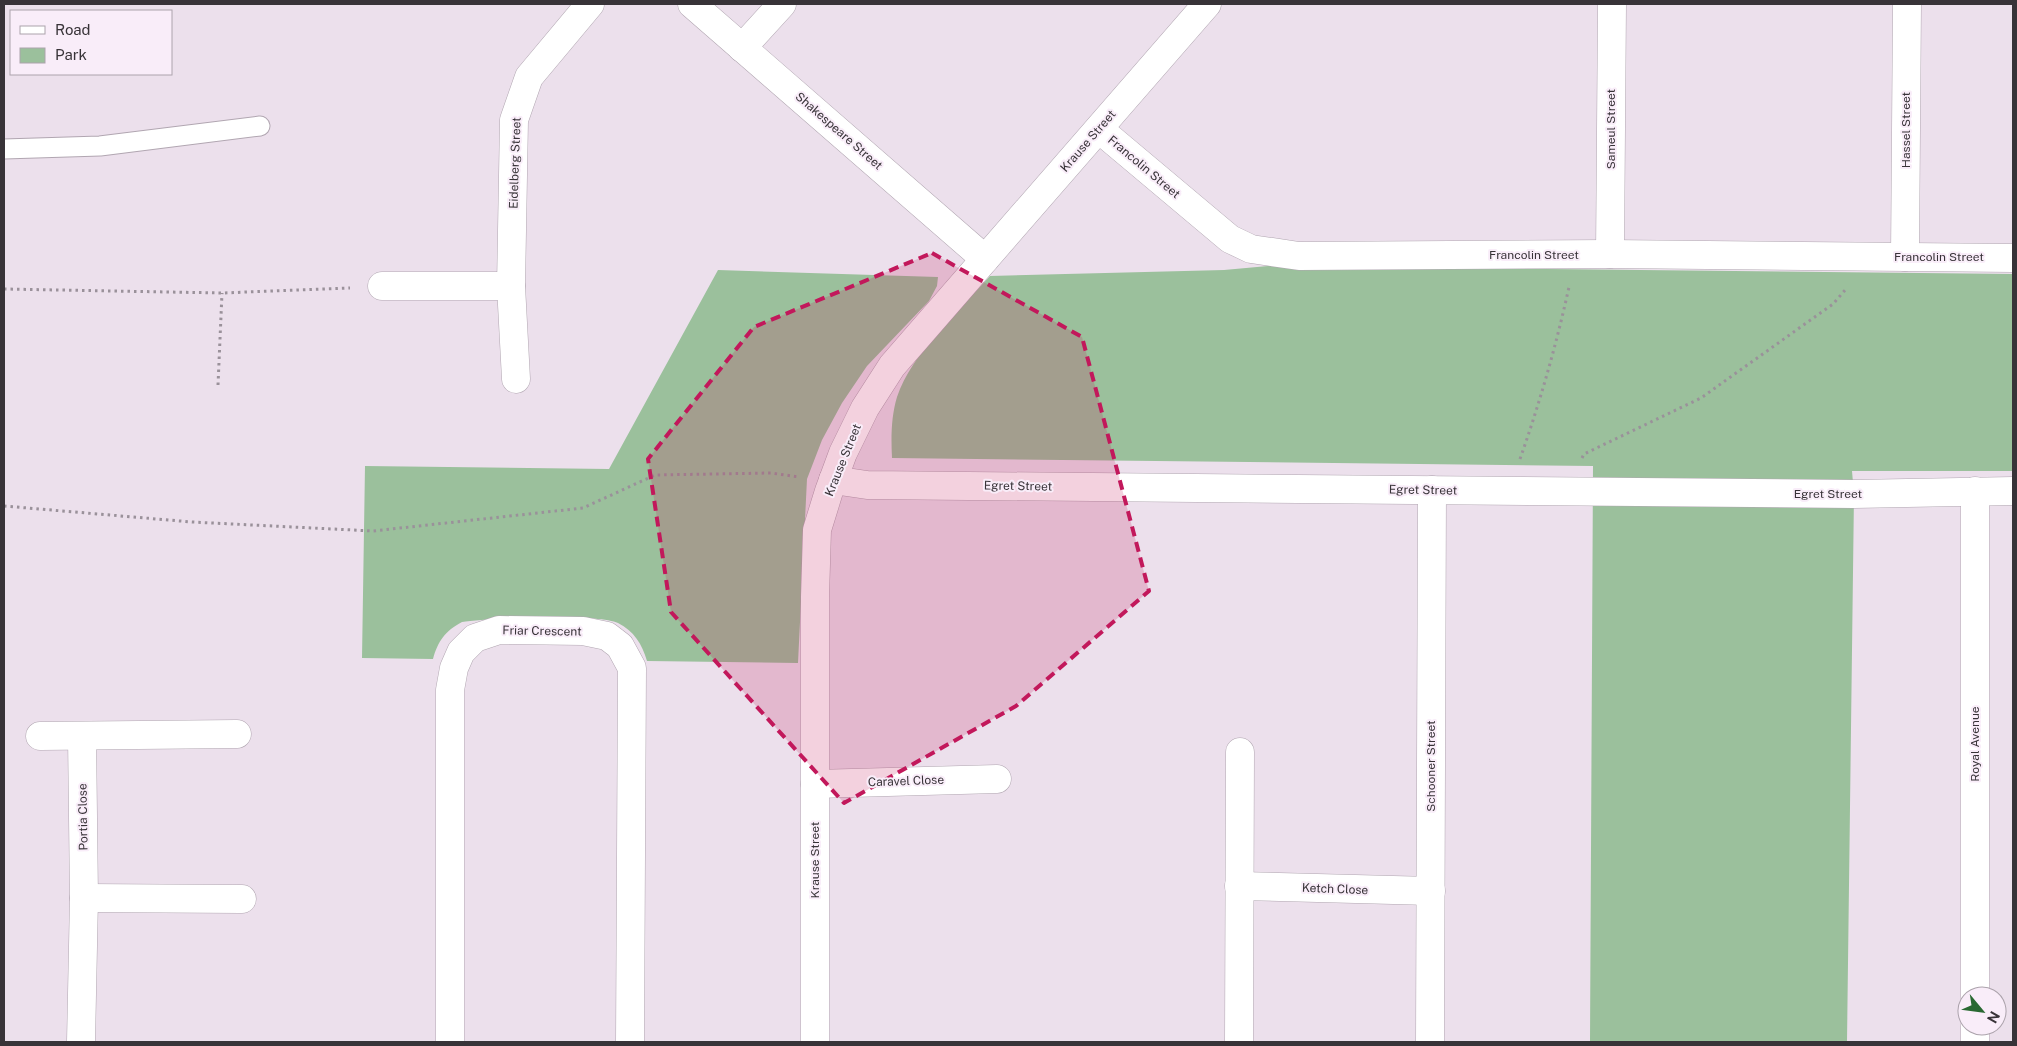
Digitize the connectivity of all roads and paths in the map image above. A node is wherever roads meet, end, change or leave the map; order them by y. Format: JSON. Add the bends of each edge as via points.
{"nodes":[{"id":1,"x":590,"y":4,"type":"edge"},
{"id":2,"x":692,"y":4,"type":"edge"},
{"id":3,"x":782,"y":4,"type":"edge"},
{"id":4,"x":1208,"y":4,"type":"edge"},
{"id":5,"x":1612,"y":4,"type":"edge"},
{"id":6,"x":1907,"y":4,"type":"edge"},
{"id":7,"x":742,"y":48,"type":"junction"},
{"id":8,"x":260,"y":126,"type":"dead end"},
{"id":9,"x":1098,"y":129,"type":"junction"},
{"id":10,"x":4,"y":149,"type":"edge"},
{"id":11,"x":1576,"y":254,"type":"junction"},
{"id":12,"x":1610,"y":254,"type":"junction"},
{"id":13,"x":1905,"y":256,"type":"junction"},
{"id":14,"x":1875,"y":257,"type":"junction"},
{"id":15,"x":2013,"y":258,"type":"edge"},
{"id":16,"x":985,"y":259,"type":"junction"},
{"id":17,"x":382,"y":286,"type":"joint"},
{"id":18,"x":511,"y":286,"type":"junction"},
{"id":19,"x":4,"y":289,"type":"edge"},
{"id":20,"x":222,"y":293,"type":"junction"},
{"id":21,"x":516,"y":379,"type":"dead end"},
{"id":22,"x":218,"y":384,"type":"dead end"},
{"id":23,"x":833,"y":480,"type":"junction"},
{"id":24,"x":1432,"y":490,"type":"junction"},
{"id":25,"x":2013,"y":490,"type":"edge"},
{"id":26,"x":1509,"y":491,"type":"junction"},
{"id":27,"x":1558,"y":491,"type":"junction"},
{"id":28,"x":1975,"y":491,"type":"junction"},
{"id":29,"x":4,"y":506,"type":"edge"},
{"id":30,"x":238,"y":734,"type":"dead end"},
{"id":31,"x":40,"y":736,"type":"dead end"},
{"id":32,"x":82,"y":736,"type":"junction"},
{"id":33,"x":1240,"y":752,"type":"dead end"},
{"id":34,"x":997,"y":779,"type":"dead end"},
{"id":35,"x":815,"y":784,"type":"junction"},
{"id":36,"x":1239,"y":886,"type":"junction"},
{"id":37,"x":1430,"y":891,"type":"junction"},
{"id":38,"x":84,"y":898,"type":"junction"},
{"id":39,"x":242,"y":899,"type":"dead end"},
{"id":40,"x":1975,"y":986,"type":"edge"},
{"id":41,"x":81,"y":1042,"type":"edge"},
{"id":42,"x":450,"y":1042,"type":"edge"},
{"id":43,"x":630,"y":1042,"type":"edge"},
{"id":44,"x":815,"y":1042,"type":"edge"},
{"id":45,"x":1239,"y":1042,"type":"edge"},
{"id":46,"x":1430,"y":1042,"type":"edge"}],
"edges":[{"from":1,"to":18,"type":"street","name":"Eidelberg Street","via":[[529,77],[514,120]]},
{"from":2,"to":7,"type":"street","name":"Shakespeare Street"},
{"from":3,"to":7,"type":"street"},
{"from":4,"to":9,"type":"street","name":"Krause Street"},
{"from":5,"to":12,"type":"street","name":"Sameul Street"},
{"from":6,"to":13,"type":"street","name":"Hassel Street"},
{"from":7,"to":16,"type":"street","name":"Shakespeare Street"},
{"from":8,"to":10,"type":"lane","via":[[100,146]]},
{"from":9,"to":11,"type":"street","name":"Francolin Street","via":[[1230,239],[1251,249],[1299,256]]},
{"from":9,"to":16,"type":"street","name":"Krause Street"},
{"from":11,"to":12,"type":"street","name":"Francolin Street"},
{"from":11,"to":26,"type":"path","via":[[1558,339]]},
{"from":12,"to":14,"type":"street","name":"Francolin Street"},
{"from":13,"to":14,"type":"street","name":"Francolin Street"},
{"from":13,"to":15,"type":"street","name":"Francolin Street"},
{"from":14,"to":27,"type":"path","via":[[1833,304],[1701,398],[1584,454]]},
{"from":16,"to":23,"type":"street","name":"Krause Street","via":[[892,366],[865,408]]},
{"from":17,"to":18,"type":"street"},
{"from":17,"to":20,"type":"path"},
{"from":18,"to":21,"type":"street","name":"Eidelberg Street"},
{"from":19,"to":20,"type":"path"},
{"from":20,"to":22,"type":"path"},
{"from":23,"to":24,"type":"street","name":"Egret Street","via":[[867,485]]},
{"from":23,"to":29,"type":"path","via":[[770,473],[656,475],[582,508],[373,531],[192,522]]},
{"from":23,"to":35,"type":"street","name":"Krause Street","via":[[817,530]]},
{"from":24,"to":26,"type":"street","name":"Egret Street"},
{"from":24,"to":37,"type":"street","name":"Schooner Street"},
{"from":25,"to":28,"type":"street","name":"Egret Street"},
{"from":26,"to":27,"type":"street","name":"Egret Street"},
{"from":27,"to":28,"type":"street","name":"Egret Street","via":[[1854,494]]},
{"from":28,"to":40,"type":"street","name":"Royal Avenue"},
{"from":30,"to":32,"type":"street"},
{"from":31,"to":32,"type":"street"},
{"from":32,"to":38,"type":"street","name":"Portia Close"},
{"from":33,"to":36,"type":"street"},
{"from":34,"to":35,"type":"street","name":"Caravel Close"},
{"from":35,"to":44,"type":"street","name":"Krause Street"},
{"from":36,"to":37,"type":"street","name":"Ketch Close"},
{"from":36,"to":45,"type":"street"},
{"from":37,"to":46,"type":"street","name":"Schooner Street"},
{"from":38,"to":39,"type":"street"},
{"from":38,"to":41,"type":"street","name":"Portia Close"},
{"from":42,"to":43,"type":"street","name":"Friar Crescent","via":[[450,690],[461,652],[475,638],[499,630],[583,631],[607,636],[620,646],[632,668]]}]}
